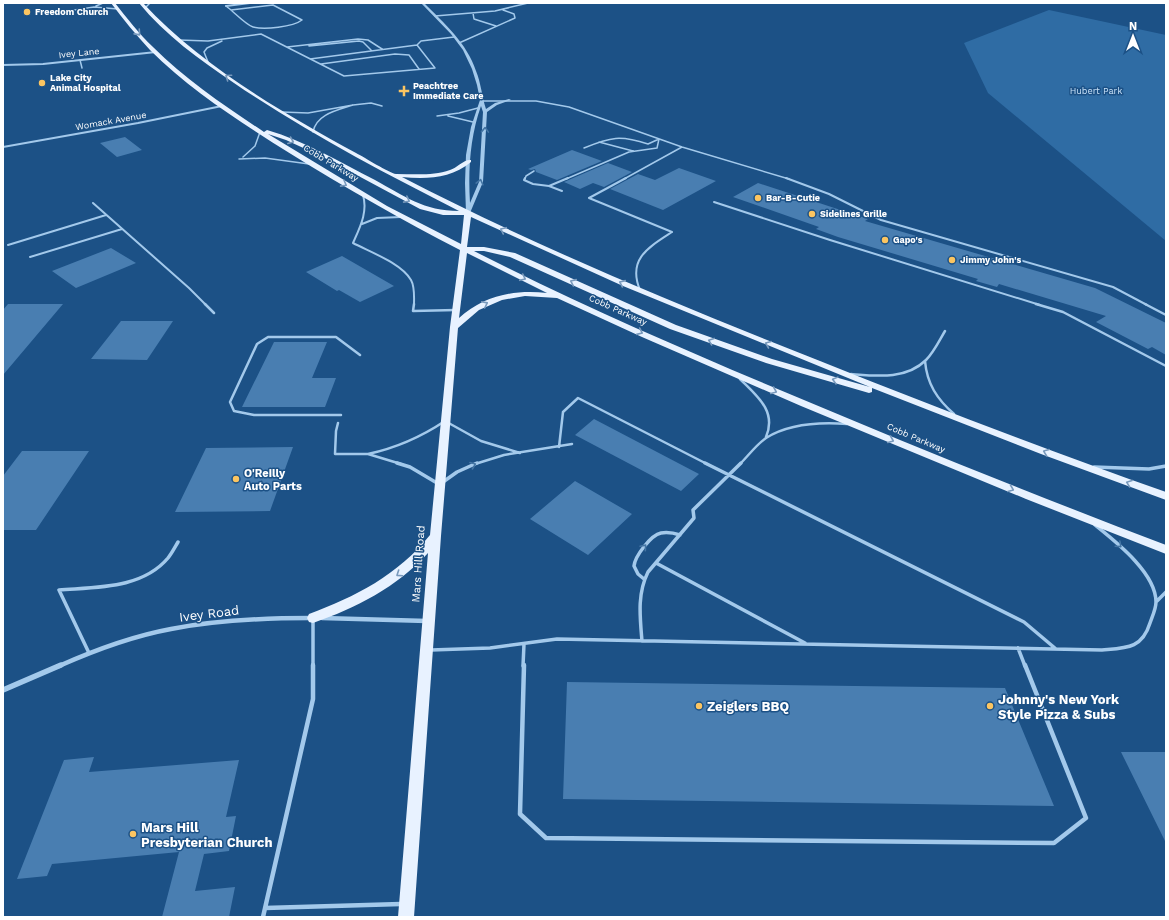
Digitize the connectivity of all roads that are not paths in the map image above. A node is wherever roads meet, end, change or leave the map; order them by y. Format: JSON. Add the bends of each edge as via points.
{"nodes":[{"id":1,"x":103,"y":3,"type":"edge"},
{"id":2,"x":113,"y":3,"type":"edge"},
{"id":3,"x":141,"y":3,"type":"edge"},
{"id":4,"x":150,"y":3,"type":"edge"},
{"id":5,"x":250,"y":3,"type":"edge"},
{"id":6,"x":422,"y":3,"type":"edge"},
{"id":7,"x":528,"y":3,"type":"edge"},
{"id":8,"x":226,"y":6,"type":"joint"},
{"id":9,"x":90,"y":8,"type":"junction"},
{"id":10,"x":145,"y":8,"type":"junction"},
{"id":11,"x":118,"y":9,"type":"junction"},
{"id":12,"x":231,"y":10,"type":"junction"},
{"id":13,"x":503,"y":10,"type":"junction"},
{"id":14,"x":68,"y":11,"type":"dead end"},
{"id":15,"x":473,"y":13,"type":"junction"},
{"id":16,"x":435,"y":16,"type":"junction"},
{"id":17,"x":496,"y":26,"type":"junction"},
{"id":18,"x":253,"y":27,"type":"junction"},
{"id":19,"x":261,"y":34,"type":"junction"},
{"id":20,"x":454,"y":37,"type":"junction"},
{"id":21,"x":178,"y":39,"type":"junction"},
{"id":22,"x":232,"y":39,"type":"junction"},
{"id":23,"x":459,"y":43,"type":"junction"},
{"id":24,"x":417,"y":45,"type":"junction"},
{"id":25,"x":294,"y":46,"type":"junction"},
{"id":26,"x":285,"y":47,"type":"junction"},
{"id":27,"x":382,"y":49,"type":"junction"},
{"id":28,"x":371,"y":50,"type":"junction"},
{"id":29,"x":156,"y":52,"type":"junction"},
{"id":30,"x":310,"y":59,"type":"junction"},
{"id":31,"x":80,"y":60,"type":"junction"},
{"id":32,"x":208,"y":62,"type":"junction"},
{"id":33,"x":320,"y":64,"type":"junction"},
{"id":34,"x":3,"y":65,"type":"edge"},
{"id":35,"x":82,"y":68,"type":"dead end"},
{"id":36,"x":419,"y":70,"type":"junction"},
{"id":37,"x":509,"y":100,"type":"junction"},
{"id":38,"x":481,"y":101,"type":"junction"},
{"id":39,"x":353,"y":105,"type":"junction"},
{"id":40,"x":222,"y":106,"type":"junction"},
{"id":41,"x":382,"y":106,"type":"dead end"},
{"id":42,"x":478,"y":108,"type":"junction"},
{"id":43,"x":279,"y":111,"type":"junction"},
{"id":44,"x":486,"y":112,"type":"junction"},
{"id":45,"x":436,"y":116,"type":"dead end"},
{"id":46,"x":442,"y":116,"type":"junction"},
{"id":47,"x":473,"y":122,"type":"junction"},
{"id":48,"x":254,"y":128,"type":"junction"},
{"id":49,"x":260,"y":132,"type":"junction"},
{"id":50,"x":313,"y":132,"type":"junction"},
{"id":51,"x":659,"y":139,"type":"junction"},
{"id":52,"x":599,"y":142,"type":"junction"},
{"id":53,"x":3,"y":147,"type":"edge"},
{"id":54,"x":682,"y":147,"type":"junction"},
{"id":55,"x":584,"y":148,"type":"dead end"},
{"id":56,"x":638,"y":152,"type":"junction"},
{"id":57,"x":469,"y":161,"type":"junction"},
{"id":58,"x":310,"y":164,"type":"junction"},
{"id":59,"x":534,"y":171,"type":"dead end"},
{"id":60,"x":391,"y":174,"type":"junction"},
{"id":61,"x":549,"y":186,"type":"junction"},
{"id":62,"x":562,"y":192,"type":"dead end"},
{"id":63,"x":364,"y":195,"type":"junction"},
{"id":64,"x":714,"y":202,"type":"dead end"},
{"id":65,"x":93,"y":203,"type":"dead end"},
{"id":66,"x":468,"y":213,"type":"junction"},
{"id":67,"x":106,"y":215,"type":"junction"},
{"id":68,"x":404,"y":218,"type":"junction"},
{"id":69,"x":362,"y":224,"type":"junction"},
{"id":70,"x":122,"y":229,"type":"junction"},
{"id":71,"x":8,"y":246,"type":"dead end"},
{"id":72,"x":462,"y":249,"type":"junction"},
{"id":73,"x":30,"y":257,"type":"dead end"},
{"id":74,"x":641,"y":292,"type":"junction"},
{"id":75,"x":564,"y":298,"type":"junction"},
{"id":76,"x":456,"y":310,"type":"junction"},
{"id":77,"x":214,"y":313,"type":"dead end"},
{"id":78,"x":1166,"y":315,"type":"edge"},
{"id":79,"x":454,"y":327,"type":"junction"},
{"id":80,"x":945,"y":330,"type":"dead end"},
{"id":81,"x":360,"y":355,"type":"dead end"},
{"id":82,"x":925,"y":361,"type":"junction"},
{"id":83,"x":1166,"y":366,"type":"edge"},
{"id":84,"x":842,"y":373,"type":"junction"},
{"id":85,"x":738,"y":376,"type":"junction"},
{"id":86,"x":913,"y":401,"type":"junction"},
{"id":87,"x":341,"y":414,"type":"dead end"},
{"id":88,"x":962,"y":420,"type":"junction"},
{"id":89,"x":445,"y":421,"type":"junction"},
{"id":90,"x":338,"y":423,"type":"dead end"},
{"id":91,"x":855,"y":425,"type":"junction"},
{"id":92,"x":765,"y":439,"type":"junction"},
{"id":93,"x":572,"y":444,"type":"dead end"},
{"id":94,"x":559,"y":447,"type":"junction"},
{"id":95,"x":520,"y":453,"type":"junction"},
{"id":96,"x":368,"y":454,"type":"junction"},
{"id":97,"x":1082,"y":466,"type":"junction"},
{"id":98,"x":1166,"y":466,"type":"edge"},
{"id":99,"x":728,"y":475,"type":"junction"},
{"id":100,"x":440,"y":485,"type":"junction"},
{"id":101,"x":1166,"y":496,"type":"edge"},
{"id":102,"x":1088,"y":520,"type":"junction"},
{"id":103,"x":680,"y":535,"type":"junction"},
{"id":104,"x":435,"y":536,"type":"junction"},
{"id":105,"x":178,"y":542,"type":"dead end"},
{"id":106,"x":1166,"y":550,"type":"edge"},
{"id":107,"x":656,"y":563,"type":"junction"},
{"id":108,"x":644,"y":579,"type":"junction"},
{"id":109,"x":1166,"y":592,"type":"edge"},
{"id":110,"x":1156,"y":602,"type":"junction"},
{"id":111,"x":313,"y":618,"type":"junction"},
{"id":112,"x":429,"y":621,"type":"junction"},
{"id":113,"x":642,"y":641,"type":"junction"},
{"id":114,"x":524,"y":644,"type":"junction"},
{"id":115,"x":807,"y":644,"type":"junction"},
{"id":116,"x":1018,"y":648,"type":"junction"},
{"id":117,"x":1056,"y":649,"type":"junction"},
{"id":118,"x":427,"y":650,"type":"junction"},
{"id":119,"x":88,"y":653,"type":"junction"},
{"id":120,"x":3,"y":690,"type":"edge"},
{"id":121,"x":265,"y":908,"type":"junction"},
{"id":122,"x":406,"y":910,"type":"edge"},
{"id":123,"x":263,"y":917,"type":"edge"}],
"edges":[{"from":1,"to":9,"type":"lane"},
{"from":2,"to":11,"type":"main road","name":"Cobb Parkway"},
{"from":3,"to":10,"type":"main road","name":"Cobb Parkway"},
{"from":4,"to":10,"type":"lane"},
{"from":5,"to":8,"type":"street"},
{"from":6,"to":16,"type":"street"},
{"from":7,"to":13,"type":"lane"},
{"from":8,"to":12,"type":"lane"},
{"from":9,"to":11,"type":"lane"},
{"from":9,"to":14,"type":"lane"},
{"from":10,"to":21,"type":"main road","name":"Cobb Parkway"},
{"from":11,"to":29,"type":"main road","name":"Cobb Parkway","one_way":true},
{"from":12,"to":18,"type":"lane"},
{"from":12,"to":18,"type":"lane","via":[[275,5],[302,20],[296,25],[289,26]]},
{"from":13,"to":15,"type":"lane"},
{"from":13,"to":17,"type":"lane","via":[[514,14],[515,18]]},
{"from":15,"to":16,"type":"lane"},
{"from":15,"to":17,"type":"lane","via":[[474,19]]},
{"from":16,"to":20,"type":"street"},
{"from":17,"to":23,"type":"lane"},
{"from":18,"to":19,"type":"lane"},
{"from":19,"to":22,"type":"lane"},
{"from":19,"to":26,"type":"lane"},
{"from":20,"to":23,"type":"street"},
{"from":20,"to":24,"type":"lane","via":[[421,41]]},
{"from":21,"to":22,"type":"lane","via":[[208,42]]},
{"from":21,"to":32,"type":"main road","name":"Cobb Parkway"},
{"from":22,"to":32,"type":"lane","via":[[207,48],[204,52]]},
{"from":23,"to":38,"type":"street","via":[[474,68]]},
{"from":24,"to":27,"type":"lane"},
{"from":24,"to":36,"type":"lane","via":[[435,68]]},
{"from":25,"to":26,"type":"lane"},
{"from":25,"to":27,"type":"lane","via":[[358,39],[368,40]]},
{"from":25,"to":28,"type":"lane","via":[[359,41]]},
{"from":26,"to":30,"type":"lane"},
{"from":27,"to":28,"type":"lane"},
{"from":28,"to":30,"type":"lane"},
{"from":29,"to":31,"type":"street","name":"Ivey Lane"},
{"from":29,"to":40,"type":"main road","name":"Cobb Parkway"},
{"from":30,"to":33,"type":"lane"},
{"from":31,"to":34,"type":"street","name":"Ivey Lane"},
{"from":31,"to":35,"type":"lane"},
{"from":43,"to":32,"type":"main road","name":"Cobb Parkway","one_way":true},
{"from":33,"to":36,"type":"lane","via":[[344,76]]},
{"from":33,"to":36,"type":"lane","via":[[395,54],[409,55]]},
{"from":37,"to":38,"type":"lane"},
{"from":37,"to":44,"type":"street","via":[[496,104]]},
{"from":37,"to":51,"type":"lane","via":[[557,103]]},
{"from":38,"to":42,"type":"street"},
{"from":38,"to":44,"type":"street"},
{"from":39,"to":41,"type":"lane","via":[[371,103]]},
{"from":39,"to":43,"type":"lane","via":[[296,114]]},
{"from":39,"to":50,"type":"lane","via":[[318,120],[313,126]]},
{"from":40,"to":48,"type":"main road","name":"Cobb Parkway"},
{"from":40,"to":53,"type":"street","name":"Womack Avenue"},
{"from":42,"to":46,"type":"lane"},
{"from":42,"to":47,"type":"street"},
{"from":43,"to":50,"type":"main road","name":"Cobb Parkway"},
{"from":66,"to":44,"type":"street","one_way":true,"via":[[481,182]]},
{"from":45,"to":46,"type":"lane"},
{"from":46,"to":47,"type":"lane"},
{"from":47,"to":57,"type":"street"},
{"from":48,"to":49,"type":"main road","name":"Cobb Parkway"},
{"from":48,"to":66,"type":"main road","one_way":true,"via":[[288,139],[327,157],[422,208],[443,213]]},
{"from":49,"to":58,"type":"main road","name":"Cobb Parkway"},
{"from":49,"to":58,"type":"lane","via":[[254,149],[239,159],[271,157]]},
{"from":50,"to":60,"type":"main road","name":"Cobb Parkway"},
{"from":51,"to":52,"type":"lane","via":[[648,144],[625,137],[608,138]]},
{"from":51,"to":54,"type":"lane"},
{"from":51,"to":56,"type":"lane","via":[[657,148]]},
{"from":52,"to":55,"type":"lane"},
{"from":52,"to":56,"type":"lane"},
{"from":54,"to":74,"type":"lane","via":[[589,198],[672,232],[641,254],[635,271]]},
{"from":54,"to":78,"type":"lane","via":[[766,171],[829,194],[882,220],[1113,287]]},
{"from":56,"to":61,"type":"lane","via":[[629,152]]},
{"from":57,"to":60,"type":"main road","via":[[461,168],[438,175]]},
{"from":57,"to":66,"type":"street","via":[[466,182]]},
{"from":58,"to":63,"type":"main road","name":"Cobb Parkway","one_way":true},
{"from":59,"to":61,"type":"lane","via":[[524,180]]},
{"from":60,"to":66,"type":"main road","name":"Cobb Parkway"},
{"from":61,"to":62,"type":"lane"},
{"from":63,"to":68,"type":"main road","name":"Cobb Parkway"},
{"from":63,"to":69,"type":"lane","via":[[366,204]]},
{"from":64,"to":83,"type":"lane","via":[[1063,312]]},
{"from":65,"to":67,"type":"lane"},
{"from":66,"to":72,"type":"main road","name":"Mars Hill Road"},
{"from":74,"to":66,"type":"main road","name":"Cobb Parkway","one_way":true},
{"from":67,"to":70,"type":"lane"},
{"from":67,"to":71,"type":"lane"},
{"from":68,"to":69,"type":"lane","via":[[377,218]]},
{"from":68,"to":72,"type":"main road","name":"Cobb Parkway"},
{"from":69,"to":76,"type":"lane","via":[[353,243],[403,271],[411,280],[414,291],[413,311]]},
{"from":70,"to":73,"type":"lane"},
{"from":70,"to":77,"type":"lane"},
{"from":72,"to":75,"type":"main road","name":"Cobb Parkway","one_way":true},
{"from":72,"to":76,"type":"main road","name":"Mars Hill Road"},
{"from":86,"to":72,"type":"main road","one_way":true,"via":[[828,378],[718,343],[673,326],[512,255],[484,249]]},
{"from":84,"to":74,"type":"main road","name":"Cobb Parkway","one_way":true},
{"from":79,"to":75,"type":"main road","one_way":true,"via":[[476,309],[496,299],[526,294]]},
{"from":75,"to":85,"type":"main road","name":"Cobb Parkway","one_way":true},
{"from":76,"to":79,"type":"main road","name":"Mars Hill Road"},
{"from":79,"to":89,"type":"main road","name":"Mars Hill Road"},
{"from":80,"to":82,"type":"lane"},
{"from":81,"to":87,"type":"lane","via":[[336,337],[268,337],[257,344],[230,402],[234,411],[254,415]]},
{"from":82,"to":84,"type":"lane","via":[[900,374]]},
{"from":82,"to":88,"type":"lane","via":[[927,378],[933,392]]},
{"from":84,"to":86,"type":"main road","name":"Cobb Parkway"},
{"from":85,"to":91,"type":"main road","name":"Cobb Parkway","one_way":true},
{"from":85,"to":92,"type":"lane","via":[[769,414],[770,431]]},
{"from":86,"to":88,"type":"main road","name":"Cobb Parkway"},
{"from":97,"to":88,"type":"main road","name":"Cobb Parkway","one_way":true},
{"from":89,"to":95,"type":"lane","via":[[479,440],[503,450]]},
{"from":89,"to":96,"type":"lane","via":[[419,438],[386,451]]},
{"from":89,"to":100,"type":"main road","name":"Mars Hill Road"},
{"from":90,"to":96,"type":"lane","via":[[335,454]]},
{"from":91,"to":92,"type":"lane","via":[[830,423],[794,426]]},
{"from":91,"to":102,"type":"main road","name":"Cobb Parkway","one_way":true},
{"from":92,"to":99,"type":"lane"},
{"from":93,"to":94,"type":"lane"},
{"from":94,"to":95,"type":"lane"},
{"from":94,"to":99,"type":"lane","via":[[563,412],[578,398]]},
{"from":100,"to":95,"type":"lane","one_way":true,"via":[[460,470],[474,464]]},
{"from":96,"to":100,"type":"lane","via":[[410,467]]},
{"from":97,"to":98,"type":"lane","via":[[1149,469]]},
{"from":101,"to":97,"type":"main road","name":"Cobb Parkway","one_way":true},
{"from":99,"to":103,"type":"lane","via":[[693,510],[694,518]]},
{"from":99,"to":117,"type":"lane","via":[[1024,622]]},
{"from":100,"to":104,"type":"main road","name":"Mars Hill Road"},
{"from":102,"to":106,"type":"main road","name":"Cobb Parkway"},
{"from":102,"to":110,"type":"lane","one_way":true,"via":[[1128,553],[1154,590]]},
{"from":103,"to":107,"type":"lane"},
{"from":108,"to":103,"type":"lane","one_way":true,"via":[[635,571],[636,558],[655,535]]},
{"from":104,"to":111,"type":"main road","one_way":true,"via":[[418,558],[391,579],[336,610]]},
{"from":104,"to":112,"type":"main road","name":"Mars Hill Road"},
{"from":105,"to":119,"type":"lane","via":[[165,563],[141,578],[112,586],[59,590]]},
{"from":107,"to":108,"type":"lane"},
{"from":107,"to":115,"type":"lane"},
{"from":108,"to":113,"type":"lane","via":[[640,598]]},
{"from":109,"to":110,"type":"lane"},
{"from":110,"to":117,"type":"lane","via":[[1148,632],[1140,643],[1126,648],[1102,650]]},
{"from":111,"to":112,"type":"street","name":"Ivey Road"},
{"from":111,"to":119,"type":"street","name":"Ivey Road","via":[[239,620],[160,631]]},
{"from":111,"to":121,"type":"lane","via":[[313,699]]},
{"from":112,"to":118,"type":"main road","name":"Mars Hill Road"},
{"from":113,"to":114,"type":"lane","via":[[557,639]]},
{"from":113,"to":115,"type":"lane"},
{"from":114,"to":116,"type":"lane","via":[[520,814],[546,838],[1054,843],[1086,818]]},
{"from":114,"to":118,"type":"lane"},
{"from":115,"to":116,"type":"lane"},
{"from":116,"to":117,"type":"lane"},
{"from":118,"to":122,"type":"main road","name":"Mars Hill Road"},
{"from":119,"to":120,"type":"street","name":"Ivey Road"},
{"from":121,"to":122,"type":"lane"},
{"from":121,"to":123,"type":"lane"}]}
